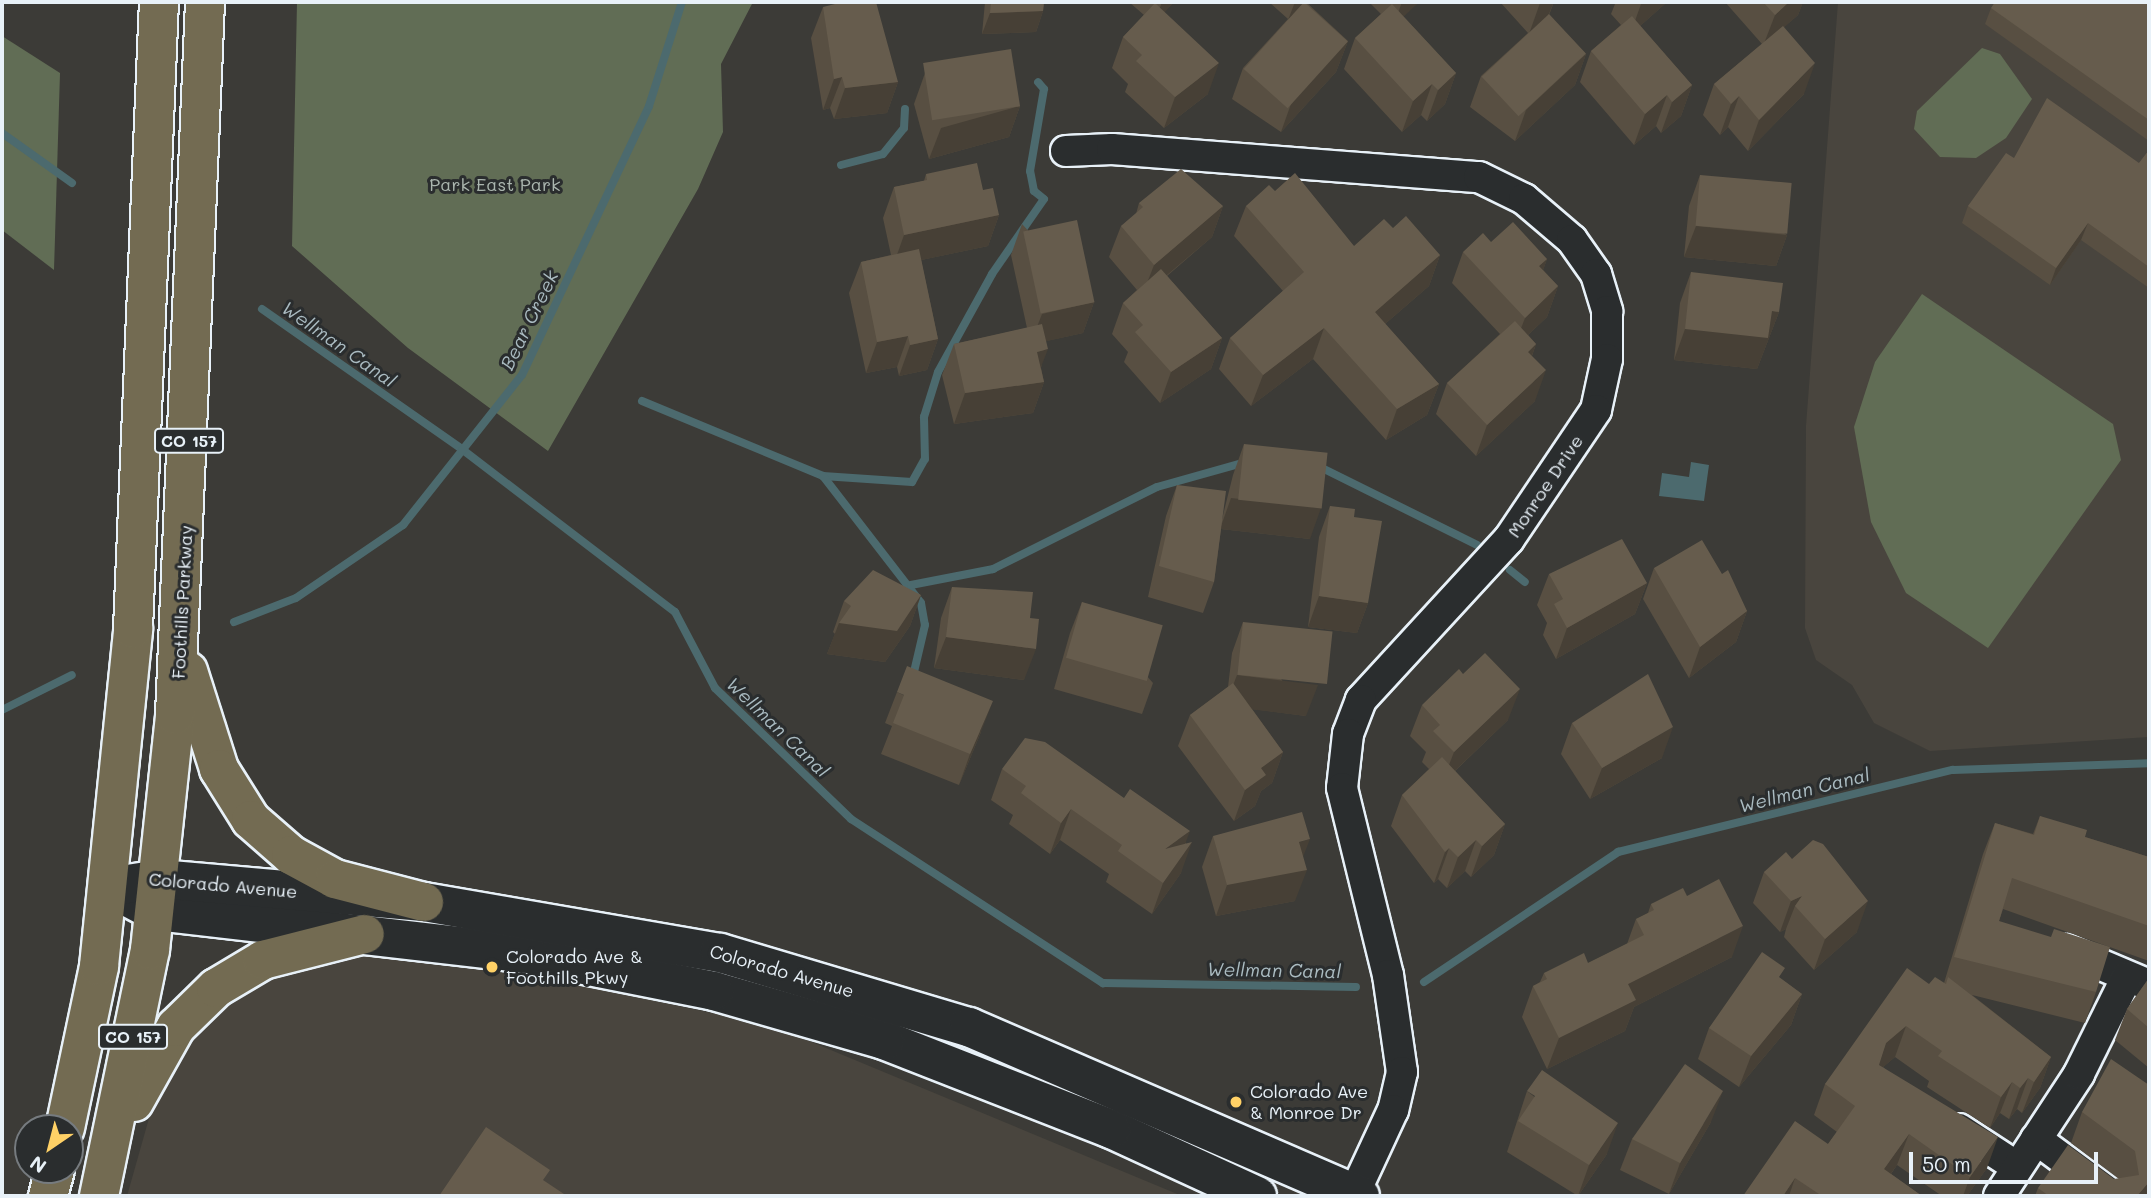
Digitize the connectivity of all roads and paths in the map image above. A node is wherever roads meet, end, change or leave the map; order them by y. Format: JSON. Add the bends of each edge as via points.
{"nodes":[{"id":1,"x":159,"y":2,"type":"edge"},
{"id":2,"x":205,"y":2,"type":"edge"},
{"id":3,"x":1066,"y":152,"type":"dead end"},
{"id":4,"x":185,"y":556,"type":"junction"},
{"id":5,"x":109,"y":887,"type":"junction"},
{"id":6,"x":156,"y":895,"type":"junction"},
{"id":7,"x":424,"y":902,"type":"junction"},
{"id":8,"x":365,"y":934,"type":"junction"},
{"id":9,"x":2038,"y":940,"type":"edge"},
{"id":10,"x":2138,"y":981,"type":"edge"},
{"id":11,"x":68,"y":1114,"type":"edge"},
{"id":12,"x":1936,"y":1114,"type":"edge"},
{"id":13,"x":2036,"y":1139,"type":"junction"},
{"id":14,"x":2017,"y":1167,"type":"junction"},
{"id":15,"x":104,"y":1179,"type":"edge"},
{"id":16,"x":1253,"y":1195,"type":"edge"},
{"id":17,"x":1353,"y":1195,"type":"edge"},
{"id":18,"x":1999,"y":1196,"type":"edge"},
{"id":19,"x":2113,"y":1196,"type":"edge"}],
"edges":[{"from":1,"to":5,"type":"highway","number":"CO 157","via":[[141,499]]},
{"from":2,"to":4,"type":"highway","name":"Foothills Parkway","number":"CO 157"},
{"from":3,"to":17,"type":"street","name":"Monroe Drive","via":[[1111,149],[1479,177],[1524,199],[1572,240],[1596,274],[1607,311],[1605,377],[1589,422],[1510,539],[1361,700],[1348,734],[1342,788],[1388,975],[1402,1072],[1393,1110]]},
{"from":4,"to":6,"type":"highway","name":"Foothills Parkway","number":"CO 157"},
{"from":4,"to":7,"type":"highway","via":[[188,671],[206,738],[233,797],[272,839],[314,868]]},
{"from":5,"to":6,"type":"main road","name":"Colorado Avenue"},
{"from":5,"to":11,"type":"highway","number":"CO 157"},
{"from":6,"to":7,"type":"main road","name":"Colorado Avenue"},
{"from":6,"to":8,"type":"main road","name":"Colorado Avenue"},
{"from":6,"to":15,"type":"highway","name":"Foothills Parkway","number":"CO 157"},
{"from":7,"to":17,"type":"main road","name":"Colorado Avenue","via":[[720,953],[879,999],[1081,1071]]},
{"from":8,"to":15,"type":"highway","via":[[263,960],[194,1006],[157,1054]]},
{"from":8,"to":16,"type":"main road","name":"Colorado Avenue","via":[[528,954],[701,989],[884,1040],[1111,1129]]},
{"from":9,"to":10,"type":"street","via":[[2103,961]]},
{"from":10,"to":13,"type":"street"},
{"from":12,"to":14,"type":"street"},
{"from":13,"to":14,"type":"street"},
{"from":13,"to":19,"type":"street"},
{"from":14,"to":18,"type":"street"}]}
